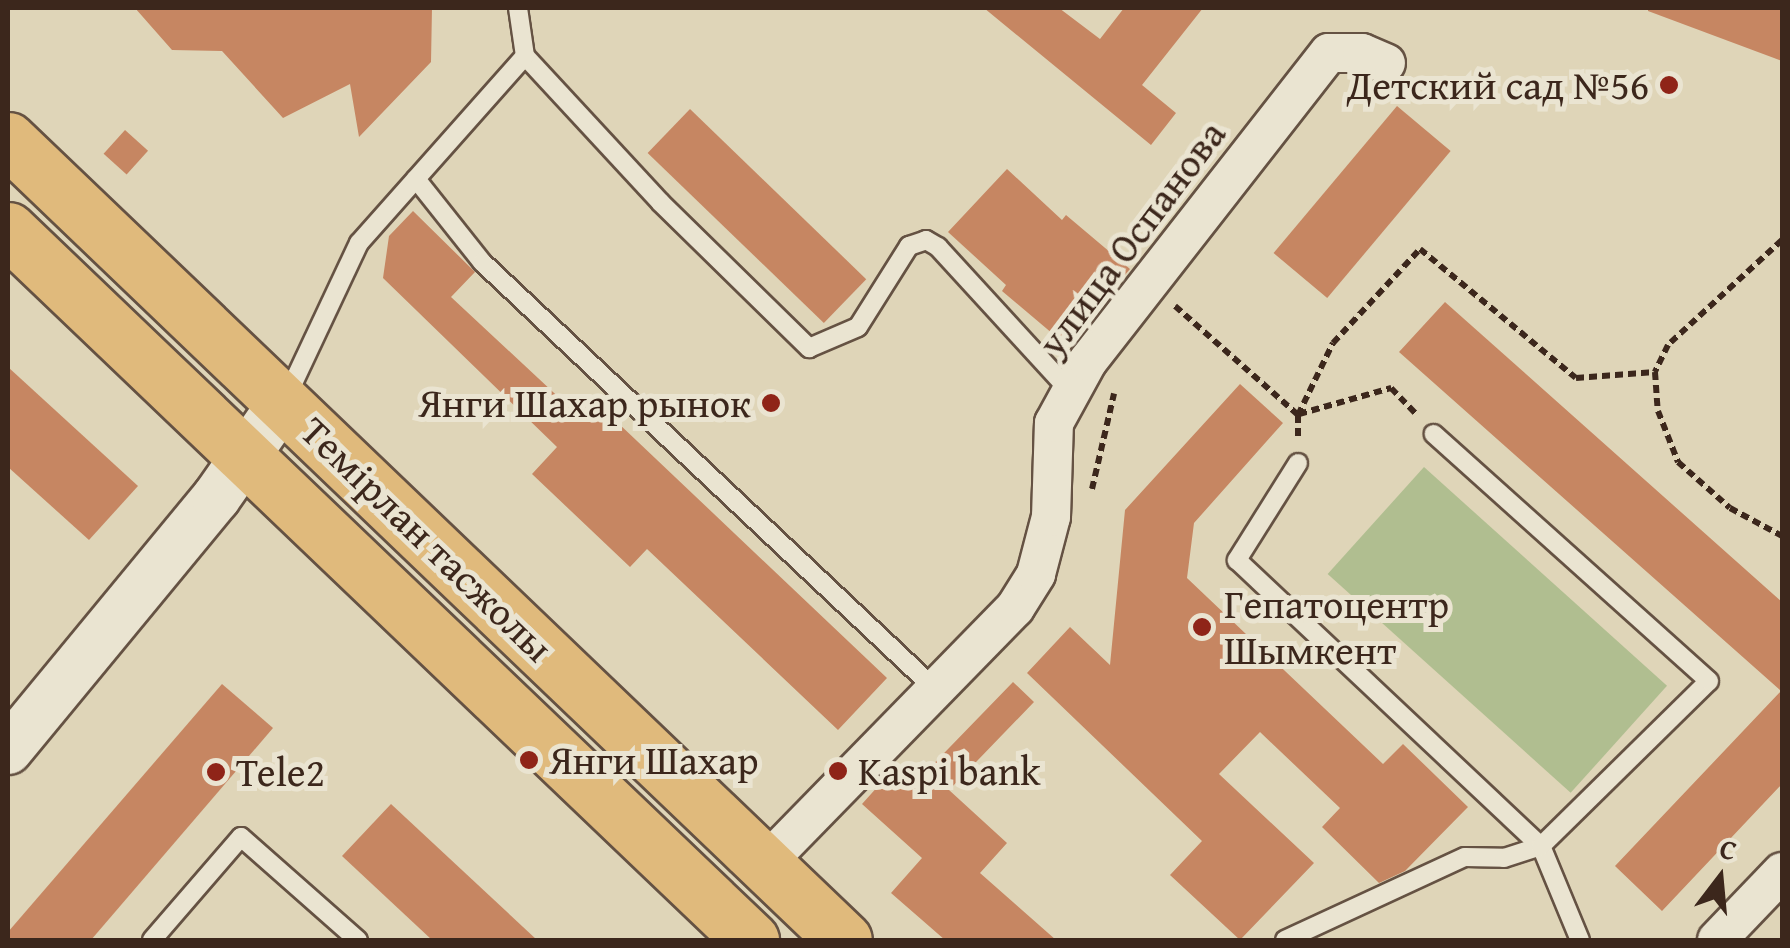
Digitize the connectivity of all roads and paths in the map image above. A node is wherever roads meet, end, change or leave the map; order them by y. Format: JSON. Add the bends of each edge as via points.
{"nodes":[{"id":1,"x":518,"y":8,"type":"edge"},
{"id":2,"x":525,"y":56,"type":"junction"},
{"id":3,"x":1386,"y":63,"type":"dead end"},
{"id":4,"x":8,"y":140,"type":"edge"},
{"id":5,"x":416,"y":179,"type":"junction"},
{"id":6,"x":8,"y":230,"type":"edge"},
{"id":7,"x":1782,"y":240,"type":"edge"},
{"id":8,"x":1170,"y":302,"type":"dead end"},
{"id":9,"x":1655,"y":372,"type":"junction"},
{"id":10,"x":1071,"y":392,"type":"junction"},
{"id":11,"x":284,"y":401,"type":"junction"},
{"id":12,"x":1298,"y":414,"type":"junction"},
{"id":13,"x":1434,"y":434,"type":"joint"},
{"id":14,"x":246,"y":458,"type":"junction"},
{"id":15,"x":1298,"y":463,"type":"joint"},
{"id":16,"x":1782,"y":536,"type":"edge"},
{"id":17,"x":935,"y":689,"type":"junction"},
{"id":18,"x":8,"y":750,"type":"edge"},
{"id":19,"x":1541,"y":846,"type":"junction"},
{"id":20,"x":765,"y":864,"type":"junction"},
{"id":21,"x":1782,"y":872,"type":"edge"},
{"id":22,"x":152,"y":940,"type":"edge"},
{"id":23,"x":358,"y":940,"type":"edge"},
{"id":24,"x":751,"y":940,"type":"edge"},
{"id":25,"x":844,"y":940,"type":"edge"},
{"id":26,"x":1286,"y":940,"type":"edge"},
{"id":27,"x":1580,"y":940,"type":"edge"},
{"id":28,"x":1717,"y":940,"type":"edge"}],
"edges":[{"from":1,"to":2,"type":"lane"},
{"from":2,"to":5,"type":"lane"},
{"from":2,"to":10,"type":"lane","via":[[660,202],[809,348],[858,328],[910,246],[926,240]]},
{"from":3,"to":10,"type":"street","name":"улица Оспанова","via":[[1362,53],[1329,53],[1088,361]]},
{"from":4,"to":11,"type":"main road","name":"Темірлан тасжолы"},
{"from":5,"to":11,"type":"lane","via":[[359,244]]},
{"from":5,"to":17,"type":"lane","via":[[482,262]]},
{"from":6,"to":14,"type":"main road","name":"Темірлан тасжолы"},
{"from":7,"to":9,"type":"path","via":[[1668,345]]},
{"from":8,"to":12,"type":"path"},
{"from":9,"to":12,"type":"path","via":[[1576,378],[1420,249],[1333,343]]},
{"from":9,"to":16,"type":"path","via":[[1658,411],[1678,462],[1730,508]]},
{"from":10,"to":17,"type":"street","name":"улица Оспанова","via":[[1054,423],[1050,517],[1036,574],[1014,608]]},
{"from":11,"to":14,"type":"street"},
{"from":11,"to":20,"type":"main road","name":"Темірлан тасжолы"},
{"from":12,"to":13,"type":"path","via":[[1392,388]]},
{"from":12,"to":15,"type":"path"},
{"from":13,"to":19,"type":"lane","via":[[1709,680]]},
{"from":14,"to":18,"type":"street"},
{"from":14,"to":24,"type":"main road","name":"Темірлан тасжолы"},
{"from":15,"to":19,"type":"lane","via":[[1238,560]]},
{"from":17,"to":20,"type":"street","name":"улица Оспанова"},
{"from":19,"to":26,"type":"lane","via":[[1504,858],[1465,857]]},
{"from":19,"to":27,"type":"lane"},
{"from":20,"to":25,"type":"main road","name":"Темірлан тасжолы"},
{"from":21,"to":28,"type":"street"},
{"from":22,"to":23,"type":"lane","via":[[240,837]]}]}
